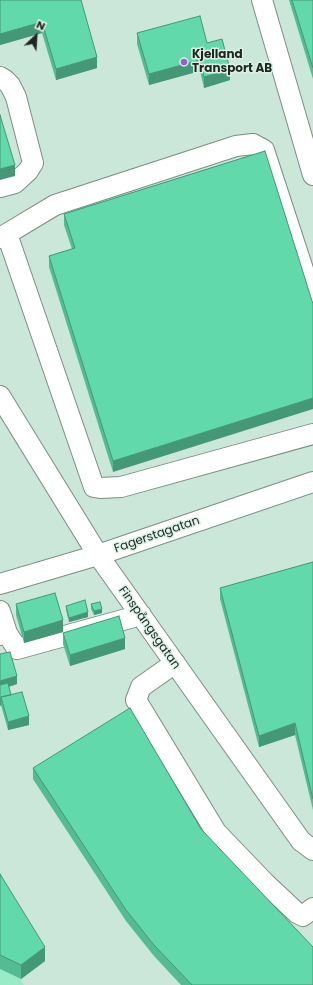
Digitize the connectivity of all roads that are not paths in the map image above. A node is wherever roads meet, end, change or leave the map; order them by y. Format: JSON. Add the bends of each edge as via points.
{"nodes":[{"id":1,"x":262,"y":0,"type":"edge"},
{"id":2,"x":0,"y":77,"type":"edge"},
{"id":3,"x":308,"y":142,"type":"edge"},
{"id":4,"x":313,"y":175,"type":"edge"},
{"id":5,"x":0,"y":187,"type":"edge"},
{"id":6,"x":4,"y":236,"type":"edge"},
{"id":7,"x":313,"y":300,"type":"edge"},
{"id":8,"x":0,"y":396,"type":"edge"},
{"id":9,"x":313,"y":434,"type":"edge"},
{"id":10,"x":313,"y":482,"type":"edge"},
{"id":11,"x":98,"y":555,"type":"junction"},
{"id":12,"x":0,"y":584,"type":"edge"},
{"id":13,"x":0,"y":610,"type":"edge"},
{"id":14,"x":141,"y":615,"type":"junction"},
{"id":15,"x":4,"y":634,"type":"edge"},
{"id":16,"x":175,"y":663,"type":"junction"},
{"id":17,"x":313,"y":850,"type":"edge"},
{"id":18,"x":313,"y":908,"type":"edge"}],
"edges":[{"from":1,"to":3,"type":"street"},
{"from":2,"to":5,"type":"street","via":[[10,85],[16,98],[33,162],[28,171],[15,183]]},
{"from":3,"to":4,"type":"street"},
{"from":6,"to":7,"type":"street","via":[[55,205],[236,146],[253,144],[264,150]]},
{"from":6,"to":9,"type":"street","via":[[94,487],[121,487]]},
{"from":8,"to":11,"type":"street","name":"Finspångsgatan"},
{"from":10,"to":11,"type":"street","name":"Fagerstagatan"},
{"from":11,"to":12,"type":"street","name":"Fagerstagatan"},
{"from":11,"to":14,"type":"street","name":"Finspångsgatan"},
{"from":13,"to":15,"type":"street"},
{"from":14,"to":15,"type":"street","via":[[17,649]]},
{"from":14,"to":16,"type":"street","name":"Finspångsgatan"},
{"from":16,"to":17,"type":"street","name":"Finspångsgatan","via":[[301,841]]},
{"from":16,"to":18,"type":"street","via":[[141,687],[136,700],[216,832],[297,914],[303,916]]}]}
